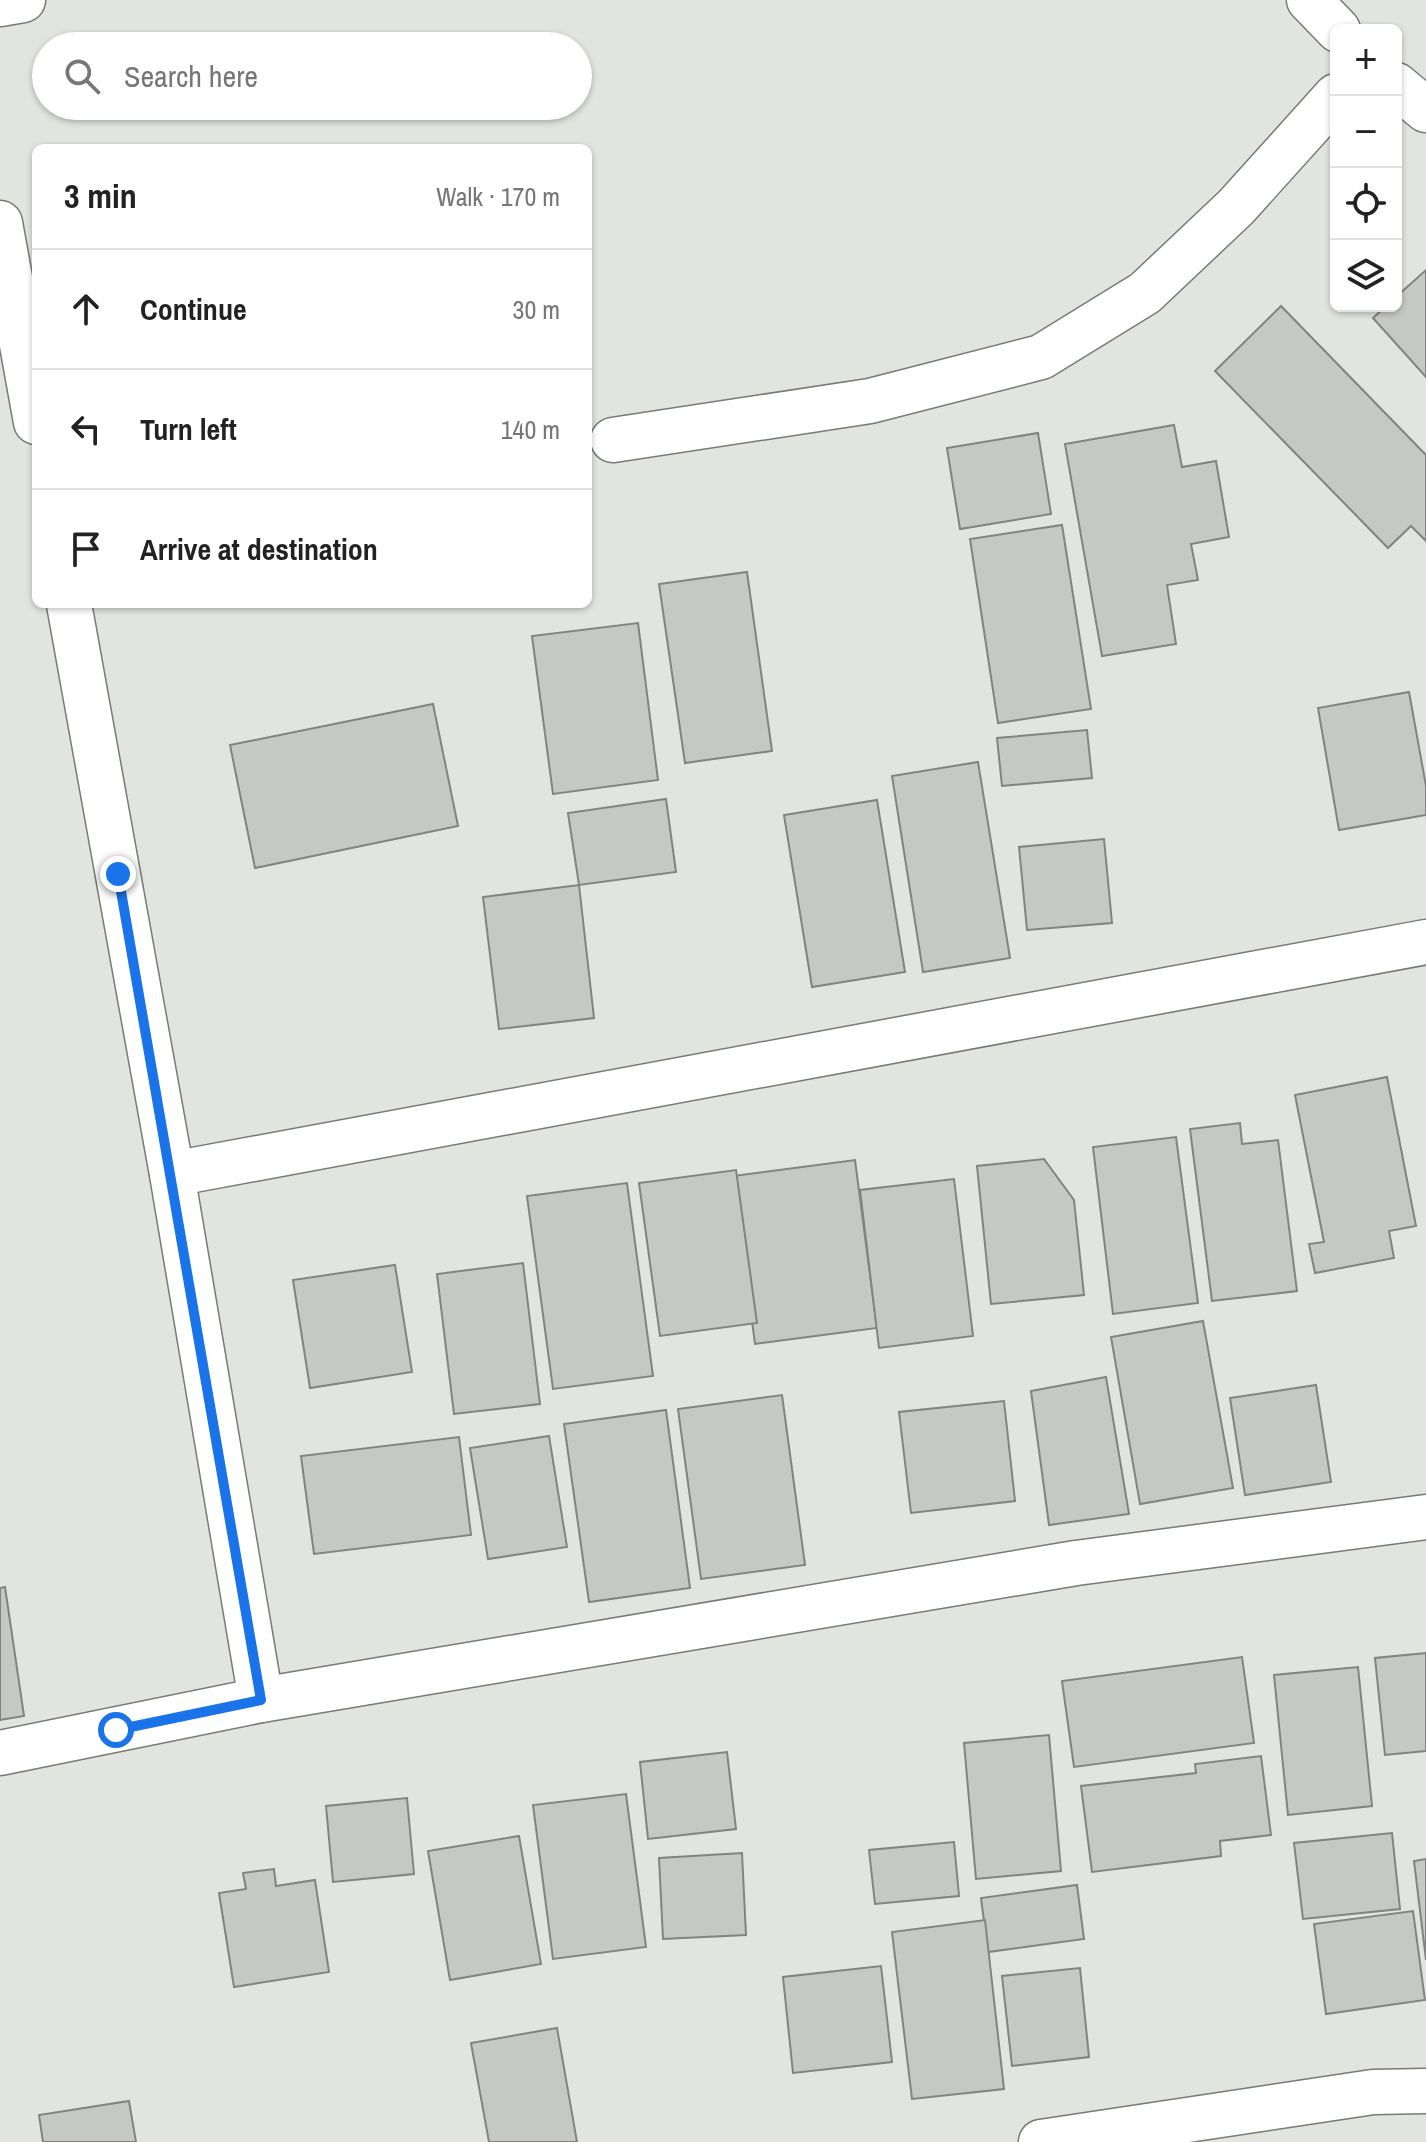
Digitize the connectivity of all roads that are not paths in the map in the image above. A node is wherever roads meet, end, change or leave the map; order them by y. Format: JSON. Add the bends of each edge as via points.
{"nodes":[{"id":1,"x":23,"y":0,"type":"edge"},
{"id":2,"x":1309,"y":0,"type":"edge"},
{"id":3,"x":0,"y":4,"type":"edge"},
{"id":4,"x":1332,"y":24,"type":"edge"},
{"id":5,"x":1402,"y":90,"type":"edge"},
{"id":6,"x":1330,"y":103,"type":"edge"},
{"id":7,"x":1426,"y":110,"type":"edge"},
{"id":8,"x":0,"y":223,"type":"edge"},
{"id":9,"x":32,"y":400,"type":"edge"},
{"id":10,"x":613,"y":440,"type":"dead end"},
{"id":11,"x":70,"y":608,"type":"edge"},
{"id":12,"x":1426,"y":942,"type":"edge"},
{"id":13,"x":172,"y":1174,"type":"junction"},
{"id":14,"x":1426,"y":1517,"type":"edge"},
{"id":15,"x":261,"y":1700,"type":"junction"},
{"id":16,"x":0,"y":1753,"type":"edge"},
{"id":17,"x":1426,"y":2091,"type":"edge"},
{"id":18,"x":1041,"y":2142,"type":"edge"}],
"edges":[{"from":1,"to":3,"type":"street"},
{"from":2,"to":4,"type":"street"},
{"from":5,"to":7,"type":"street"},
{"from":6,"to":10,"type":"street","via":[[1236,207],[1145,293],[1041,357],[870,401]]},
{"from":8,"to":9,"type":"street"},
{"from":11,"to":13,"type":"street"},
{"from":12,"to":13,"type":"street"},
{"from":13,"to":15,"type":"street"},
{"from":14,"to":15,"type":"street","via":[[1076,1563]]},
{"from":15,"to":16,"type":"street"},
{"from":17,"to":18,"type":"street","via":[[1373,2092]]}]}
